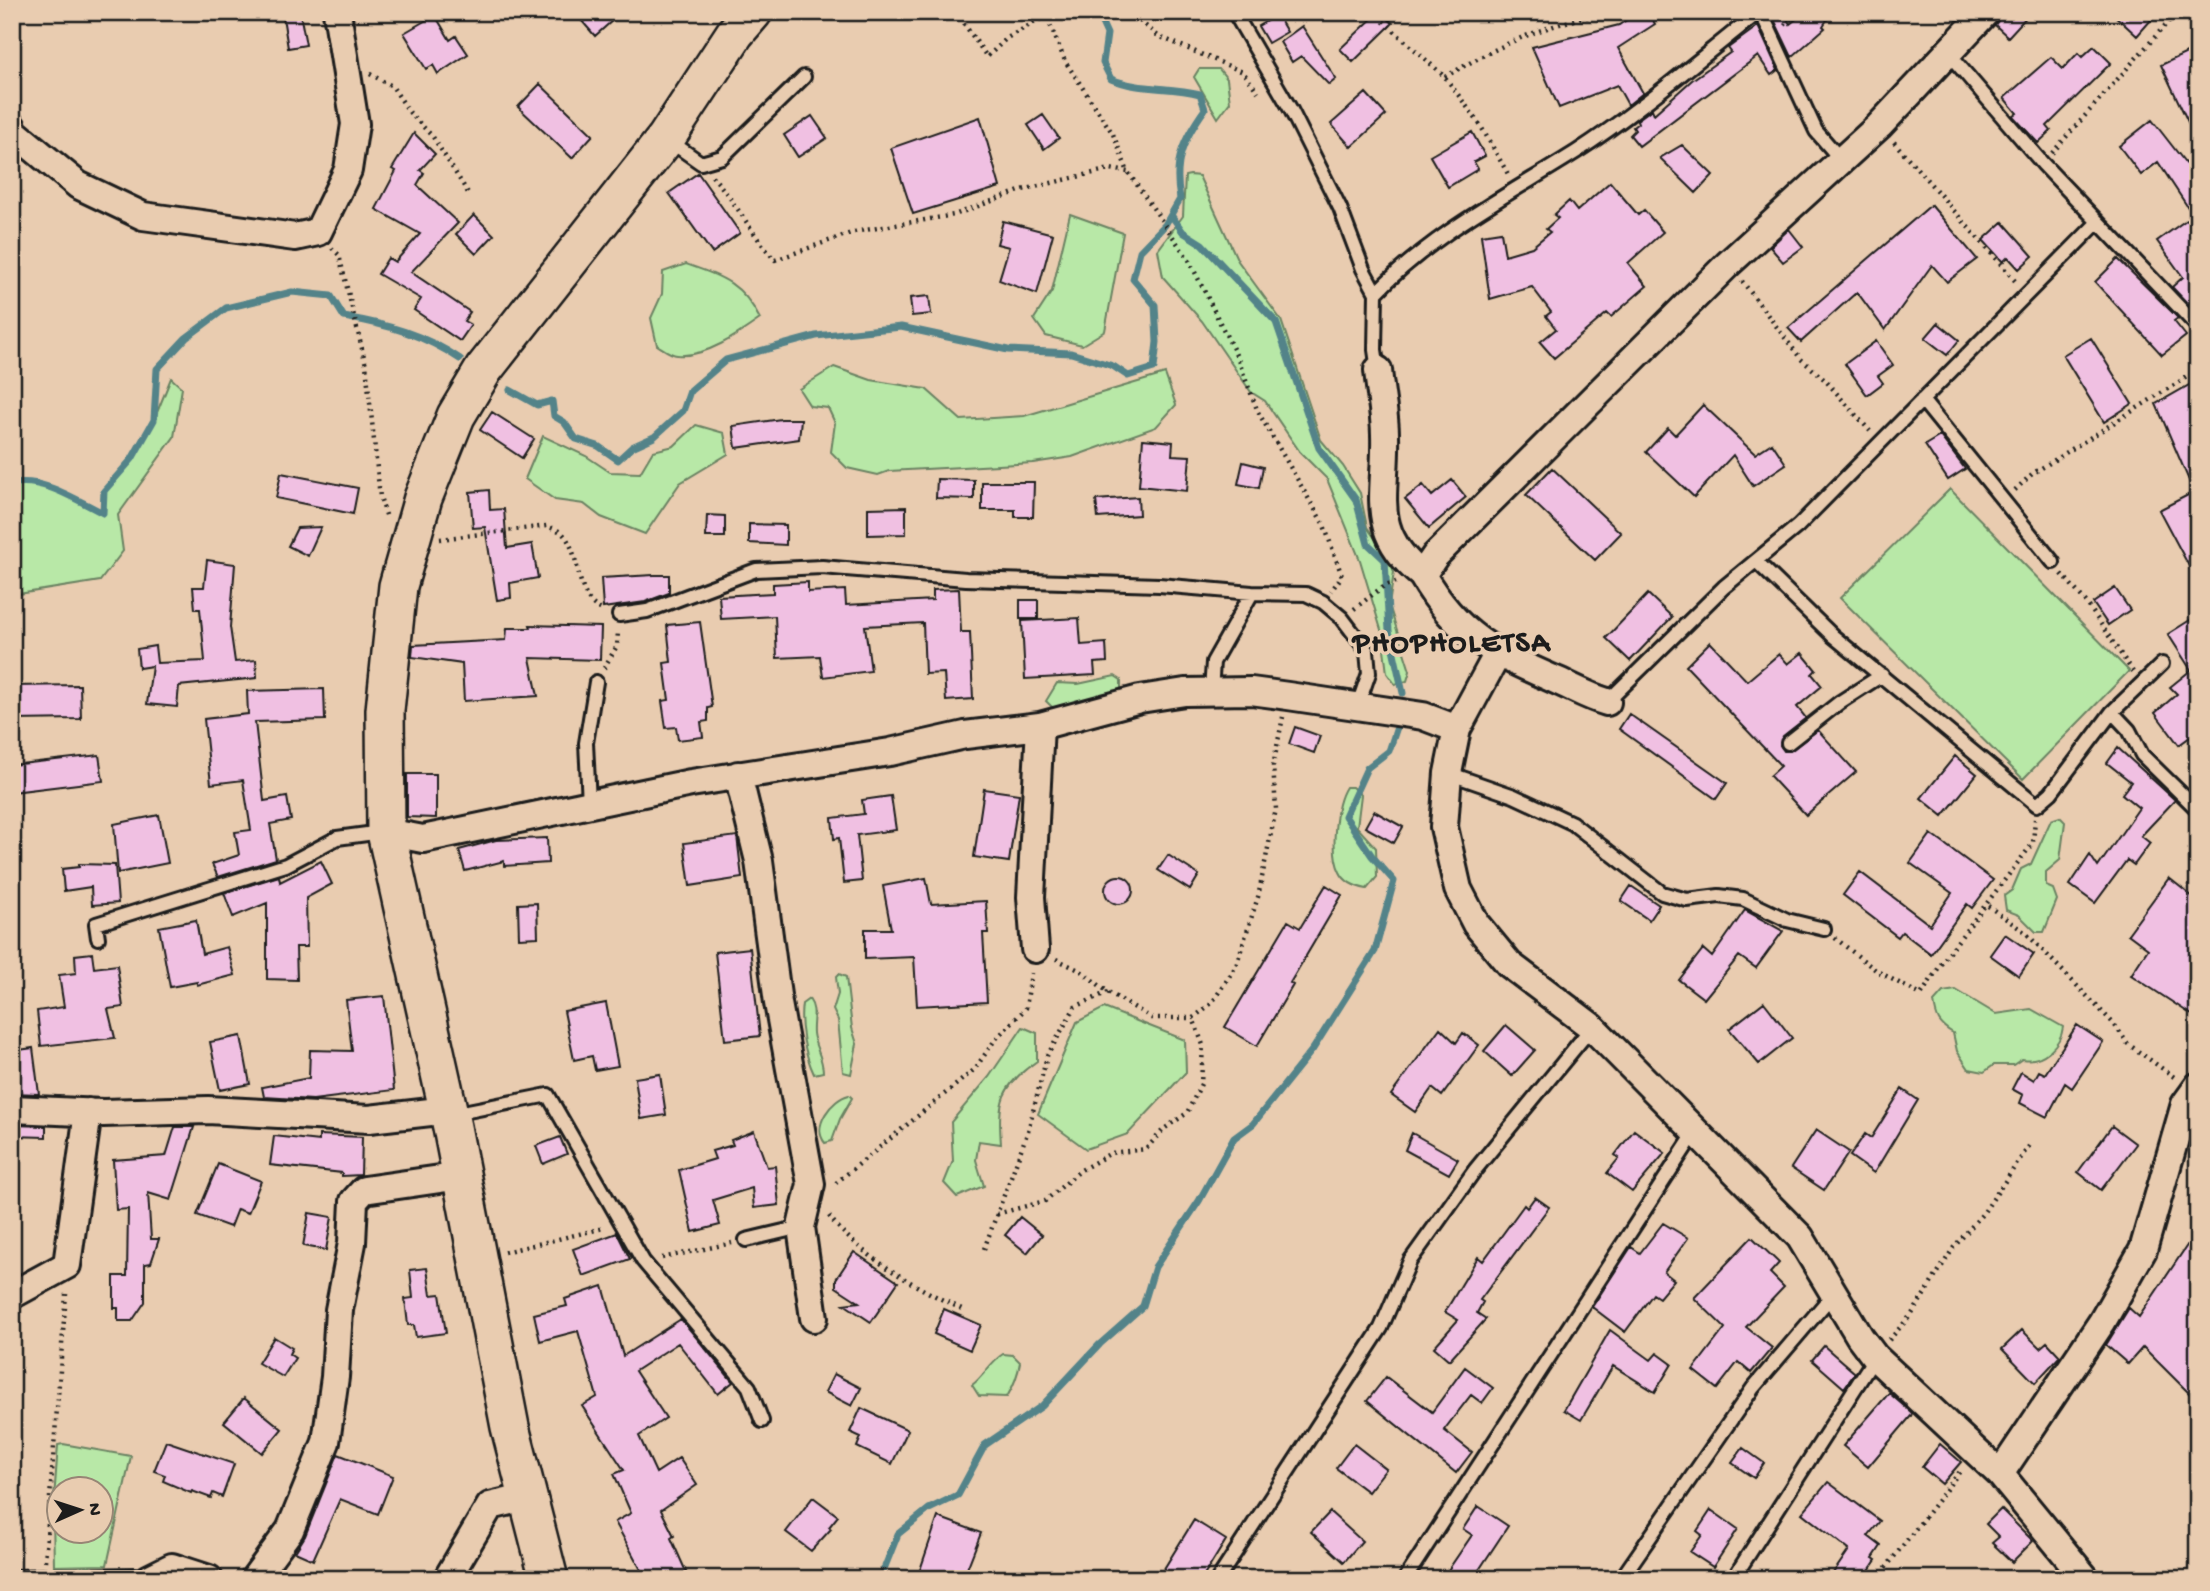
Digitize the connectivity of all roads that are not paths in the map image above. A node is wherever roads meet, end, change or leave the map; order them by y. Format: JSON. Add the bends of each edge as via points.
{"nodes":[{"id":1,"x":337,"y":12,"type":"edge"},
{"id":2,"x":753,"y":12,"type":"edge"},
{"id":3,"x":1234,"y":12,"type":"edge"},
{"id":4,"x":1760,"y":12,"type":"edge"},
{"id":5,"x":1986,"y":12,"type":"edge"},
{"id":6,"x":1950,"y":54,"type":"junction"},
{"id":7,"x":804,"y":77,"type":"dead end"},
{"id":8,"x":12,"y":127,"type":"edge"},
{"id":9,"x":666,"y":138,"type":"junction"},
{"id":10,"x":1842,"y":160,"type":"junction"},
{"id":11,"x":2098,"y":223,"type":"junction"},
{"id":12,"x":1376,"y":293,"type":"junction"},
{"id":13,"x":2198,"y":327,"type":"edge"},
{"id":14,"x":1378,"y":370,"type":"joint"},
{"id":15,"x":1922,"y":400,"type":"junction"},
{"id":16,"x":1757,"y":562,"type":"junction"},
{"id":17,"x":2053,"y":562,"type":"road end"},
{"id":18,"x":1422,"y":575,"type":"junction"},
{"id":19,"x":1252,"y":593,"type":"junction"},
{"id":20,"x":619,"y":615,"type":"road end"},
{"id":21,"x":1497,"y":655,"type":"junction"},
{"id":22,"x":2162,"y":664,"type":"dead end"},
{"id":23,"x":1882,"y":675,"type":"junction"},
{"id":24,"x":596,"y":682,"type":"road end"},
{"id":25,"x":1211,"y":691,"type":"junction"},
{"id":26,"x":1607,"y":702,"type":"joint"},
{"id":27,"x":1358,"y":705,"type":"junction"},
{"id":28,"x":2112,"y":712,"type":"junction"},
{"id":29,"x":1040,"y":726,"type":"junction"},
{"id":30,"x":1457,"y":729,"type":"junction"},
{"id":31,"x":1788,"y":743,"type":"dead end"},
{"id":32,"x":1448,"y":773,"type":"junction"},
{"id":33,"x":738,"y":775,"type":"junction"},
{"id":34,"x":589,"y":803,"type":"junction"},
{"id":35,"x":2198,"y":810,"type":"edge"},
{"id":36,"x":386,"y":832,"type":"junction"},
{"id":37,"x":1824,"y":929,"type":"road end"},
{"id":38,"x":98,"y":938,"type":"dead end"},
{"id":39,"x":1035,"y":949,"type":"road end"},
{"id":40,"x":1592,"y":1027,"type":"junction"},
{"id":41,"x":2196,"y":1089,"type":"edge"},
{"id":42,"x":12,"y":1109,"type":"edge"},
{"id":43,"x":88,"y":1112,"type":"junction"},
{"id":44,"x":448,"y":1113,"type":"junction"},
{"id":45,"x":1696,"y":1131,"type":"junction"},
{"id":46,"x":461,"y":1176,"type":"junction"},
{"id":47,"x":801,"y":1227,"type":"junction"},
{"id":48,"x":746,"y":1240,"type":"road end"},
{"id":49,"x":1835,"y":1292,"type":"junction"},
{"id":50,"x":12,"y":1295,"type":"edge"},
{"id":51,"x":814,"y":1318,"type":"dead end"},
{"id":52,"x":1875,"y":1357,"type":"junction"},
{"id":53,"x":762,"y":1421,"type":"dead end"},
{"id":54,"x":2000,"y":1474,"type":"junction"},
{"id":55,"x":528,"y":1497,"type":"junction"},
{"id":56,"x":12,"y":1577,"type":"edge"},
{"id":57,"x":43,"y":1578,"type":"edge"},
{"id":58,"x":148,"y":1579,"type":"edge"},
{"id":59,"x":209,"y":1579,"type":"edge"},
{"id":60,"x":254,"y":1579,"type":"edge"},
{"id":61,"x":447,"y":1579,"type":"edge"},
{"id":62,"x":550,"y":1579,"type":"edge"},
{"id":63,"x":1218,"y":1579,"type":"edge"},
{"id":64,"x":1405,"y":1579,"type":"edge"},
{"id":65,"x":1622,"y":1579,"type":"edge"},
{"id":66,"x":1733,"y":1579,"type":"edge"},
{"id":67,"x":2086,"y":1579,"type":"edge"}],
"edges":[{"from":1,"to":8,"type":"street","via":[[355,124],[348,170],[318,232],[295,237],[143,216],[78,185]]},
{"from":2,"to":9,"type":"main road"},
{"from":3,"to":12,"type":"lane","via":[[1340,208]]},
{"from":4,"to":10,"type":"lane","via":[[1816,131]]},
{"from":4,"to":12,"type":"lane","via":[[1578,151],[1470,217],[1394,273]]},
{"from":5,"to":6,"type":"street"},
{"from":6,"to":10,"type":"street"},
{"from":6,"to":11,"type":"lane"},
{"from":7,"to":9,"type":"lane","via":[[722,157],[701,163]]},
{"from":9,"to":36,"type":"main road","via":[[484,369],[456,416],[423,498],[398,586],[385,710]]},
{"from":10,"to":18,"type":"street","via":[[1728,264],[1498,491]]},
{"from":11,"to":13,"type":"lane"},
{"from":11,"to":15,"type":"lane"},
{"from":12,"to":14,"type":"lane"},
{"from":14,"to":18,"type":"street","via":[[1385,436],[1384,515],[1402,558]]},
{"from":15,"to":16,"type":"lane"},
{"from":15,"to":17,"type":"lane"},
{"from":16,"to":23,"type":"lane","via":[[1833,636]]},
{"from":16,"to":26,"type":"lane","via":[[1724,587]]},
{"from":18,"to":21,"type":"street","via":[[1437,601]]},
{"from":19,"to":20,"type":"lane","via":[[822,567],[756,570],[647,611]]},
{"from":19,"to":25,"type":"lane","via":[[1213,662]]},
{"from":19,"to":27,"type":"lane","via":[[1306,594],[1323,601],[1342,618],[1367,652],[1369,673]]},
{"from":21,"to":26,"type":"street"},
{"from":21,"to":30,"type":"street"},
{"from":22,"to":28,"type":"lane"},
{"from":23,"to":28,"type":"lane","via":[[2037,805]]},
{"from":23,"to":31,"type":"lane"},
{"from":24,"to":34,"type":"lane","via":[[586,743]]},
{"from":25,"to":27,"type":"street","via":[[1251,691]]},
{"from":25,"to":29,"type":"street","via":[[1140,699]]},
{"from":27,"to":30,"type":"street","via":[[1423,716]]},
{"from":28,"to":35,"type":"lane","via":[[2129,730],[2142,755]]},
{"from":29,"to":33,"type":"street"},
{"from":29,"to":39,"type":"street","via":[[1031,897]]},
{"from":30,"to":32,"type":"street"},
{"from":32,"to":37,"type":"lane","via":[[1572,823],[1662,893],[1687,900],[1743,899],[1787,920]]},
{"from":32,"to":40,"type":"street","via":[[1444,827],[1458,889],[1476,924],[1509,964]]},
{"from":33,"to":34,"type":"street"},
{"from":33,"to":47,"type":"street","via":[[759,861],[778,1003],[811,1184]]},
{"from":34,"to":36,"type":"street","via":[[423,839]]},
{"from":36,"to":38,"type":"lane","via":[[338,838],[286,865],[96,924]]},
{"from":36,"to":44,"type":"main road"},
{"from":40,"to":45,"type":"street"},
{"from":40,"to":63,"type":"lane","via":[[1475,1170],[1410,1261],[1381,1328]]},
{"from":41,"to":54,"type":"street","via":[[2185,1104],[2143,1250],[2102,1322]]},
{"from":42,"to":43,"type":"street"},
{"from":43,"to":44,"type":"street","via":[[208,1110],[369,1119]]},
{"from":43,"to":50,"type":"street","via":[[67,1265]]},
{"from":44,"to":46,"type":"main road"},
{"from":44,"to":53,"type":"lane","via":[[548,1095],[643,1261],[750,1387]]},
{"from":45,"to":49,"type":"street","via":[[1801,1237]]},
{"from":45,"to":64,"type":"lane"},
{"from":46,"to":55,"type":"main road"},
{"from":46,"to":60,"type":"street","via":[[364,1190],[354,1201],[326,1442],[290,1530]]},
{"from":47,"to":48,"type":"lane"},
{"from":47,"to":51,"type":"street"},
{"from":49,"to":52,"type":"street"},
{"from":49,"to":65,"type":"lane","via":[[1753,1388]]},
{"from":52,"to":54,"type":"street"},
{"from":52,"to":66,"type":"lane"},
{"from":54,"to":67,"type":"street"},
{"from":55,"to":61,"type":"street","via":[[490,1506]]},
{"from":55,"to":62,"type":"main road"},
{"from":56,"to":57,"type":"lane"},
{"from":57,"to":58,"type":"lane","via":[[134,1575]]},
{"from":58,"to":59,"type":"street","via":[[172,1567]]}]}
